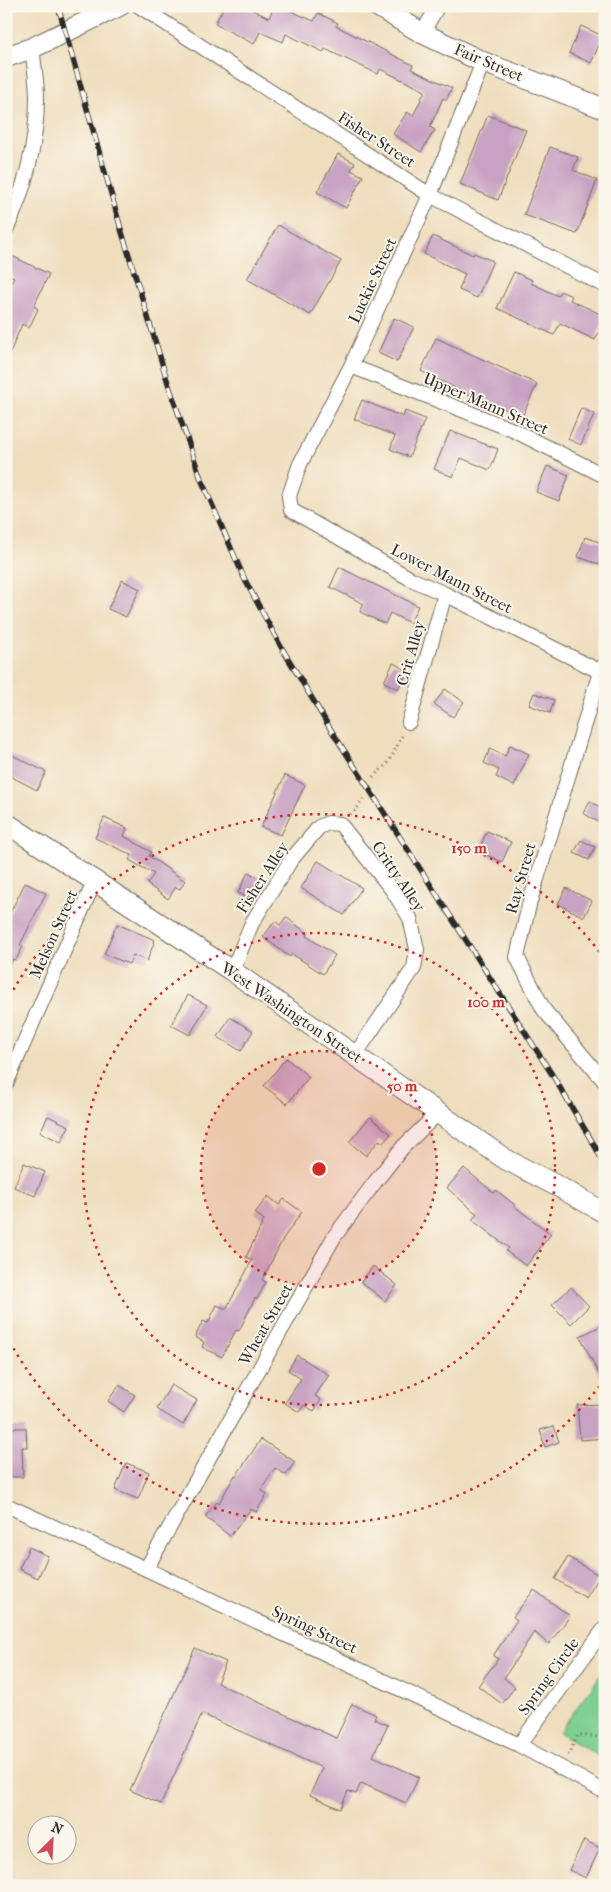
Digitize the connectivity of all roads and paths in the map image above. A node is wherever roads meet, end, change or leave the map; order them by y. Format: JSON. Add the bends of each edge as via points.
{"nodes":[{"id":1,"x":119,"y":6,"type":"edge"},
{"id":2,"x":139,"y":6,"type":"edge"},
{"id":3,"x":377,"y":6,"type":"edge"},
{"id":4,"x":438,"y":6,"type":"edge"},
{"id":5,"x":422,"y":33,"type":"junction"},
{"id":6,"x":32,"y":48,"type":"junction"},
{"id":7,"x":6,"y":57,"type":"edge"},
{"id":8,"x":483,"y":62,"type":"junction"},
{"id":9,"x":605,"y":109,"type":"edge"},
{"id":10,"x":430,"y":195,"type":"junction"},
{"id":11,"x":6,"y":230,"type":"edge"},
{"id":12,"x":605,"y":286,"type":"edge"},
{"id":13,"x":351,"y":366,"type":"junction"},
{"id":14,"x":605,"y":476,"type":"edge"},
{"id":15,"x":291,"y":510,"type":"joint"},
{"id":16,"x":445,"y":594,"type":"junction"},
{"id":17,"x":603,"y":670,"type":"edge"},
{"id":18,"x":409,"y":722,"type":"joint"},
{"id":19,"x":373,"y":777,"type":"dead end"},
{"id":20,"x":364,"y":798,"type":"dead end"},
{"id":21,"x":6,"y":823,"type":"edge"},
{"id":22,"x":340,"y":824,"type":"junction"},
{"id":23,"x":95,"y":880,"type":"junction"},
{"id":24,"x":232,"y":971,"type":"junction"},
{"id":25,"x":355,"y":1055,"type":"junction"},
{"id":26,"x":605,"y":1082,"type":"edge"},
{"id":27,"x":6,"y":1084,"type":"edge"},
{"id":28,"x":438,"y":1114,"type":"junction"},
{"id":29,"x":605,"y":1213,"type":"edge"},
{"id":30,"x":6,"y":1505,"type":"edge"},
{"id":31,"x":146,"y":1569,"type":"junction"},
{"id":32,"x":605,"y":1628,"type":"edge"},
{"id":33,"x":605,"y":1715,"type":"edge"},
{"id":34,"x":600,"y":1737,"type":"junction"},
{"id":35,"x":519,"y":1745,"type":"junction"},
{"id":36,"x":605,"y":1753,"type":"edge"},
{"id":37,"x":561,"y":1768,"type":"junction"},
{"id":38,"x":605,"y":1792,"type":"edge"}],
"edges":[{"from":1,"to":6,"type":"street"},
{"from":2,"to":10,"type":"street","name":"Fisher Street"},
{"from":3,"to":5,"type":"street","name":"Fair Street"},
{"from":4,"to":5,"type":"street"},
{"from":5,"to":8,"type":"street","name":"Fair Street"},
{"from":6,"to":7,"type":"street"},
{"from":6,"to":11,"type":"street","via":[[37,98],[33,147]]},
{"from":8,"to":9,"type":"street","name":"Fair Street"},
{"from":8,"to":10,"type":"street","name":"Luckie Street"},
{"from":10,"to":12,"type":"street","name":"Fisher Street"},
{"from":10,"to":13,"type":"street","name":"Luckie Street"},
{"from":13,"to":14,"type":"street","name":"Upper Mann Street","via":[[513,430]]},
{"from":13,"to":15,"type":"street","name":"Luckie Street","via":[[300,464],[289,496]]},
{"from":15,"to":16,"type":"street","name":"Lower Mann Street","via":[[412,579]]},
{"from":16,"to":17,"type":"street","name":"Lower Mann Street"},
{"from":16,"to":18,"type":"street","name":"Crit Alley"},
{"from":17,"to":26,"type":"street","name":"Ray Street","via":[[529,905],[517,956],[544,1010]]},
{"from":18,"to":19,"type":"path","via":[[389,762]]},
{"from":20,"to":22,"type":"path"},
{"from":21,"to":23,"type":"street","name":"West Washington Street"},
{"from":22,"to":24,"type":"street","name":"Fisher Alley","via":[[319,827],[292,860],[252,923]]},
{"from":22,"to":25,"type":"street","name":"Critty Alley","via":[[410,918],[417,949],[414,968]]},
{"from":23,"to":24,"type":"street","name":"West Washington Street"},
{"from":23,"to":27,"type":"street","name":"Melson Street"},
{"from":24,"to":25,"type":"street","name":"West Washington Street"},
{"from":25,"to":28,"type":"street","name":"West Washington Street"},
{"from":28,"to":29,"type":"street","name":"West Washington Street","via":[[505,1159]]},
{"from":28,"to":31,"type":"street","name":"Wheat Street","via":[[403,1147],[334,1237]]},
{"from":30,"to":31,"type":"street","name":"Spring Street"},
{"from":31,"to":35,"type":"street","name":"Spring Street"},
{"from":32,"to":35,"type":"street","name":"Spring Circle"},
{"from":33,"to":34,"type":"path"},
{"from":34,"to":36,"type":"path"},
{"from":34,"to":37,"type":"path","via":[[578,1735]]},
{"from":35,"to":37,"type":"street","name":"Spring Street"},
{"from":37,"to":38,"type":"street","name":"Spring Street"}]}
